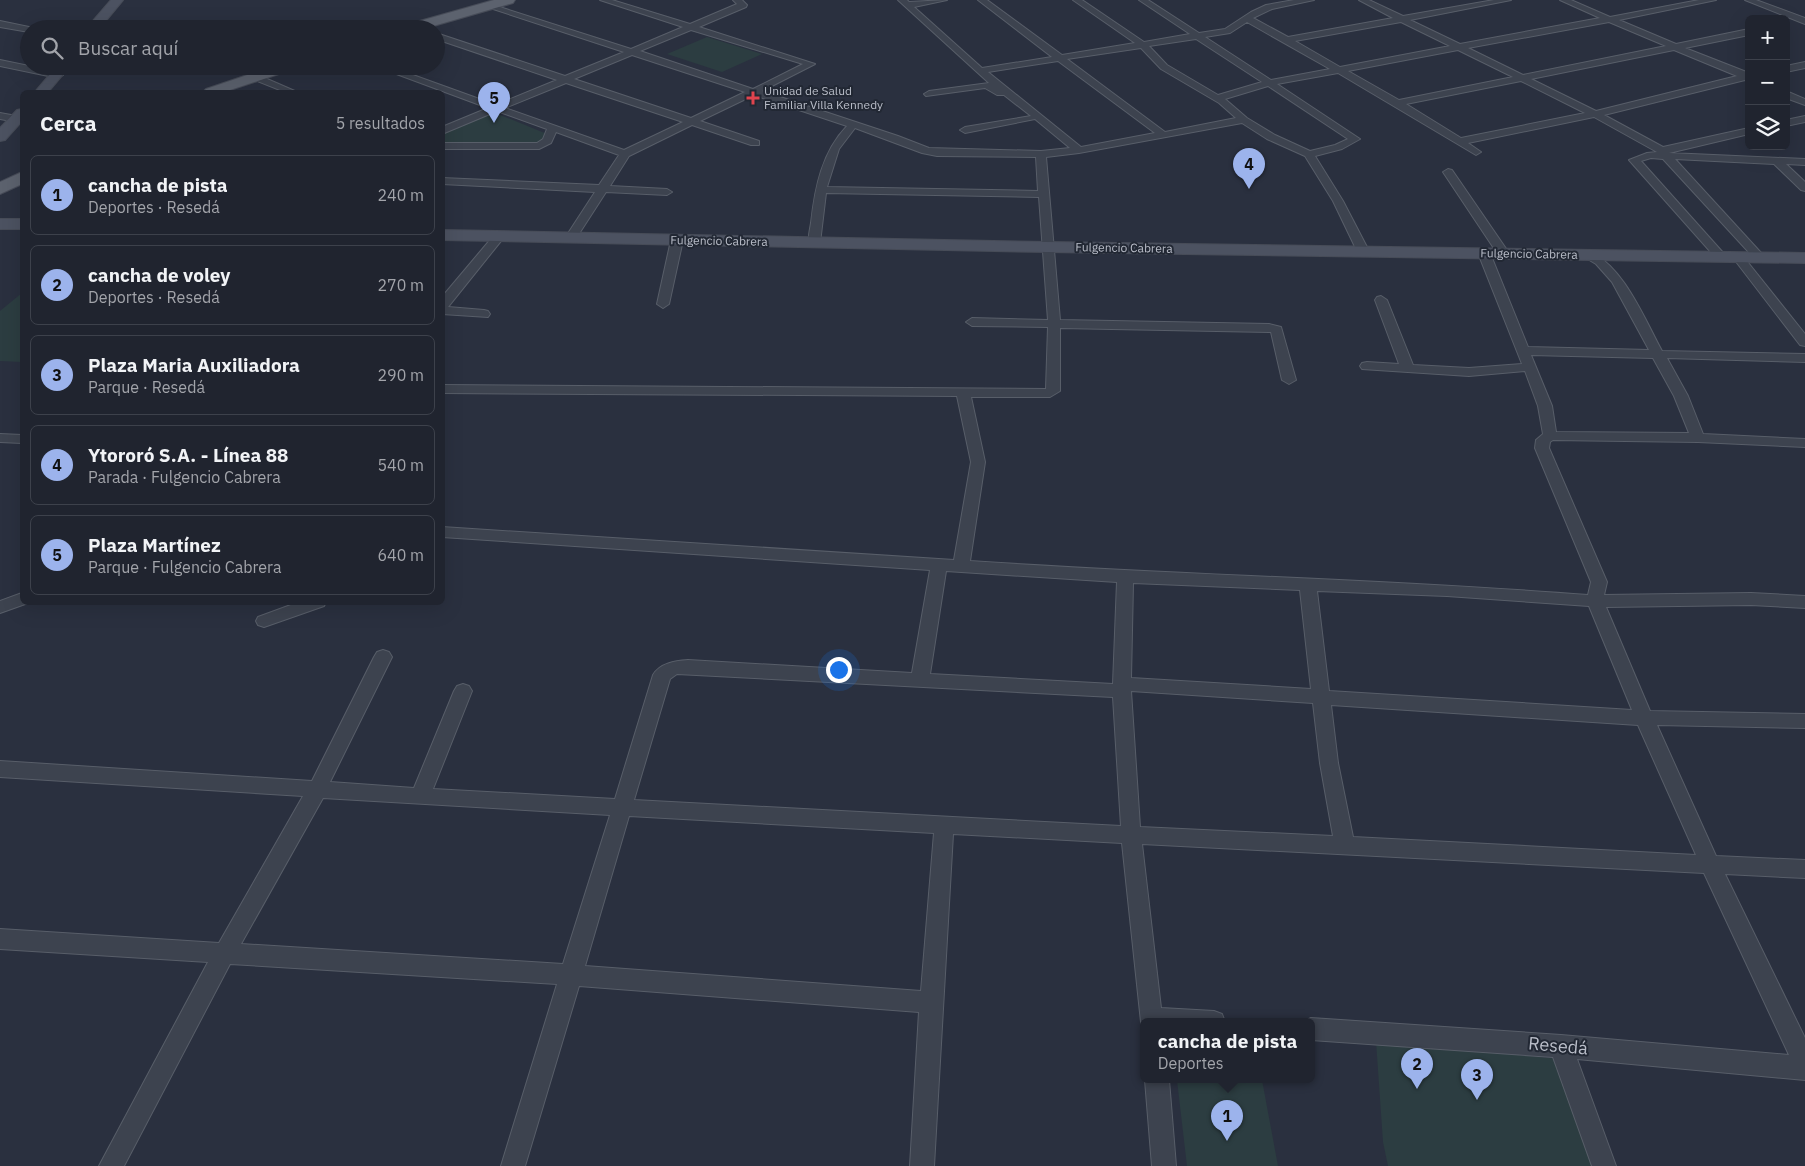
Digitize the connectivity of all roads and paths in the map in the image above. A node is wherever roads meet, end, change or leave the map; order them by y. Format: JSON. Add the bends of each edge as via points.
{"nodes":[{"id":1,"x":117,"y":0,"type":"edge"},
{"id":2,"x":508,"y":0,"type":"edge"},
{"id":3,"x":604,"y":0,"type":"edge"},
{"id":4,"x":731,"y":0,"type":"edge"},
{"id":5,"x":737,"y":0,"type":"edge"},
{"id":6,"x":943,"y":0,"type":"edge"},
{"id":7,"x":982,"y":0,"type":"edge"},
{"id":8,"x":1077,"y":0,"type":"edge"},
{"id":9,"x":1143,"y":0,"type":"edge"},
{"id":10,"x":1310,"y":0,"type":"edge"},
{"id":11,"x":1363,"y":0,"type":"edge"},
{"id":12,"x":1507,"y":0,"type":"edge"},
{"id":13,"x":1564,"y":0,"type":"edge"},
{"id":14,"x":1712,"y":0,"type":"edge"},
{"id":15,"x":1749,"y":0,"type":"edge"},
{"id":16,"x":905,"y":3,"type":"edge"},
{"id":17,"x":490,"y":5,"type":"junction"},
{"id":18,"x":726,"y":11,"type":"junction"},
{"id":19,"x":1247,"y":18,"type":"junction"},
{"id":20,"x":1608,"y":18,"type":"junction"},
{"id":21,"x":1402,"y":19,"type":"junction"},
{"id":22,"x":100,"y":20,"type":"edge"},
{"id":23,"x":438,"y":20,"type":"edge"},
{"id":24,"x":1805,"y":22,"type":"edge"},
{"id":25,"x":0,"y":24,"type":"edge"},
{"id":26,"x":1790,"y":25,"type":"dead end"},
{"id":27,"x":688,"y":27,"type":"junction"},
{"id":28,"x":20,"y":28,"type":"edge"},
{"id":29,"x":1745,"y":33,"type":"edge"},
{"id":30,"x":1196,"y":36,"type":"junction"},
{"id":31,"x":445,"y":39,"type":"edge"},
{"id":32,"x":1287,"y":40,"type":"junction"},
{"id":33,"x":1143,"y":45,"type":"junction"},
{"id":34,"x":1674,"y":46,"type":"junction"},
{"id":35,"x":1460,"y":48,"type":"junction"},
{"id":36,"x":628,"y":52,"type":"junction"},
{"id":37,"x":1062,"y":58,"type":"junction"},
{"id":38,"x":0,"y":63,"type":"edge"},
{"id":39,"x":20,"y":65,"type":"edge"},
{"id":40,"x":1805,"y":65,"type":"edge"},
{"id":41,"x":1790,"y":68,"type":"edge"},
{"id":42,"x":1340,"y":70,"type":"junction"},
{"id":43,"x":980,"y":71,"type":"junction"},
{"id":44,"x":57,"y":75,"type":"edge"},
{"id":45,"x":261,"y":75,"type":"edge"},
{"id":46,"x":403,"y":75,"type":"edge"},
{"id":47,"x":1745,"y":76,"type":"edge"},
{"id":48,"x":255,"y":77,"type":"junction"},
{"id":49,"x":1522,"y":78,"type":"junction"},
{"id":50,"x":1745,"y":78,"type":"edge"},
{"id":51,"x":562,"y":79,"type":"junction"},
{"id":52,"x":1268,"y":83,"type":"junction"},
{"id":53,"x":44,"y":90,"type":"edge"},
{"id":54,"x":217,"y":90,"type":"edge"},
{"id":55,"x":287,"y":90,"type":"edge"},
{"id":56,"x":444,"y":90,"type":"edge"},
{"id":57,"x":445,"y":90,"type":"edge"},
{"id":58,"x":752,"y":92,"type":"junction"},
{"id":59,"x":929,"y":94,"type":"dead end"},
{"id":60,"x":1790,"y":96,"type":"edge"},
{"id":61,"x":1217,"y":98,"type":"junction"},
{"id":62,"x":1805,"y":102,"type":"edge"},
{"id":63,"x":1398,"y":103,"type":"junction"},
{"id":64,"x":493,"y":108,"type":"junction"},
{"id":65,"x":1595,"y":114,"type":"junction"},
{"id":66,"x":0,"y":116,"type":"edge"},
{"id":67,"x":20,"y":118,"type":"edge"},
{"id":68,"x":20,"y":119,"type":"edge"},
{"id":69,"x":1030,"y":119,"type":"junction"},
{"id":70,"x":1805,"y":119,"type":"edge"},
{"id":71,"x":1244,"y":120,"type":"junction"},
{"id":72,"x":1790,"y":122,"type":"edge"},
{"id":73,"x":692,"y":123,"type":"junction"},
{"id":74,"x":853,"y":125,"type":"junction"},
{"id":75,"x":552,"y":129,"type":"junction"},
{"id":76,"x":445,"y":130,"type":"edge"},
{"id":77,"x":965,"y":130,"type":"dead end"},
{"id":78,"x":1745,"y":132,"type":"edge"},
{"id":79,"x":1163,"y":135,"type":"junction"},
{"id":80,"x":0,"y":137,"type":"edge"},
{"id":81,"x":1458,"y":142,"type":"junction"},
{"id":82,"x":755,"y":143,"type":"dead end"},
{"id":83,"x":445,"y":146,"type":"edge"},
{"id":84,"x":1079,"y":150,"type":"junction"},
{"id":85,"x":1476,"y":152,"type":"dead end"},
{"id":86,"x":1664,"y":153,"type":"junction"},
{"id":87,"x":625,"y":154,"type":"junction"},
{"id":88,"x":1041,"y":154,"type":"junction"},
{"id":89,"x":1309,"y":154,"type":"junction"},
{"id":90,"x":1777,"y":161,"type":"junction"},
{"id":91,"x":1805,"y":162,"type":"edge"},
{"id":92,"x":1448,"y":172,"type":"dead end"},
{"id":93,"x":20,"y":177,"type":"edge"},
{"id":94,"x":445,"y":181,"type":"edge"},
{"id":95,"x":1805,"y":188,"type":"edge"},
{"id":96,"x":0,"y":189,"type":"edge"},
{"id":97,"x":600,"y":189,"type":"junction"},
{"id":98,"x":822,"y":190,"type":"junction"},
{"id":99,"x":667,"y":192,"type":"dead end"},
{"id":100,"x":1044,"y":194,"type":"junction"},
{"id":101,"x":0,"y":224,"type":"edge"},
{"id":102,"x":20,"y":224,"type":"edge"},
{"id":103,"x":445,"y":235,"type":"edge"},
{"id":104,"x":499,"y":236,"type":"junction"},
{"id":105,"x":571,"y":238,"type":"junction"},
{"id":106,"x":678,"y":240,"type":"junction"},
{"id":107,"x":814,"y":243,"type":"junction"},
{"id":108,"x":1047,"y":248,"type":"junction"},
{"id":109,"x":1363,"y":251,"type":"junction"},
{"id":110,"x":1484,"y":253,"type":"junction"},
{"id":111,"x":1502,"y":253,"type":"junction"},
{"id":112,"x":1587,"y":255,"type":"junction"},
{"id":113,"x":1720,"y":256,"type":"junction"},
{"id":114,"x":1738,"y":256,"type":"junction"},
{"id":115,"x":1759,"y":257,"type":"junction"},
{"id":116,"x":1805,"y":258,"type":"edge"},
{"id":117,"x":1382,"y":300,"type":"dead end"},
{"id":118,"x":445,"y":302,"type":"edge"},
{"id":119,"x":663,"y":304,"type":"dead end"},
{"id":120,"x":445,"y":310,"type":"edge"},
{"id":121,"x":484,"y":314,"type":"dead end"},
{"id":122,"x":972,"y":322,"type":"dead end"},
{"id":123,"x":1054,"y":322,"type":"junction"},
{"id":124,"x":1805,"y":342,"type":"edge"},
{"id":125,"x":1524,"y":351,"type":"junction"},
{"id":126,"x":1658,"y":354,"type":"junction"},
{"id":127,"x":1805,"y":358,"type":"edge"},
{"id":128,"x":1367,"y":366,"type":"dead end"},
{"id":129,"x":1530,"y":367,"type":"junction"},
{"id":130,"x":1408,"y":369,"type":"junction"},
{"id":131,"x":1289,"y":380,"type":"dead end"},
{"id":132,"x":445,"y":390,"type":"edge"},
{"id":133,"x":963,"y":392,"type":"junction"},
{"id":134,"x":1550,"y":436,"type":"junction"},
{"id":135,"x":1698,"y":438,"type":"junction"},
{"id":136,"x":20,"y":439,"type":"edge"},
{"id":137,"x":2,"y":440,"type":"edge"},
{"id":138,"x":1805,"y":443,"type":"edge"},
{"id":139,"x":445,"y":532,"type":"edge"},
{"id":140,"x":939,"y":566,"type":"junction"},
{"id":141,"x":961,"y":567,"type":"junction"},
{"id":142,"x":1125,"y":577,"type":"junction"},
{"id":143,"x":1308,"y":585,"type":"junction"},
{"id":144,"x":20,"y":600,"type":"edge"},
{"id":145,"x":1595,"y":601,"type":"junction"},
{"id":146,"x":1805,"y":602,"type":"edge"},
{"id":147,"x":309,"y":605,"type":"edge"},
{"id":148,"x":0,"y":607,"type":"edge"},
{"id":149,"x":264,"y":621,"type":"dead end"},
{"id":150,"x":383,"y":657,"type":"dead end"},
{"id":151,"x":920,"y":680,"type":"junction"},
{"id":152,"x":1122,"y":688,"type":"junction"},
{"id":153,"x":463,"y":691,"type":"dead end"},
{"id":154,"x":1321,"y":697,"type":"junction"},
{"id":155,"x":1643,"y":718,"type":"junction"},
{"id":156,"x":1805,"y":721,"type":"edge"},
{"id":157,"x":0,"y":769,"type":"edge"},
{"id":158,"x":317,"y":790,"type":"junction"},
{"id":159,"x":420,"y":796,"type":"junction"},
{"id":160,"x":622,"y":807,"type":"junction"},
{"id":161,"x":944,"y":826,"type":"junction"},
{"id":162,"x":1131,"y":836,"type":"junction"},
{"id":163,"x":1345,"y":845,"type":"junction"},
{"id":164,"x":1708,"y":863,"type":"junction"},
{"id":165,"x":1805,"y":869,"type":"edge"},
{"id":166,"x":0,"y":939,"type":"edge"},
{"id":167,"x":224,"y":954,"type":"junction"},
{"id":168,"x":572,"y":975,"type":"junction"},
{"id":169,"x":931,"y":1002,"type":"junction"},
{"id":170,"x":1152,"y":1018,"type":"edge"},
{"id":171,"x":1315,"y":1029,"type":"edge"},
{"id":172,"x":1561,"y":1046,"type":"junction"},
{"id":173,"x":1805,"y":1063,"type":"edge"},
{"id":174,"x":1805,"y":1068,"type":"edge"},
{"id":175,"x":1157,"y":1083,"type":"edge"},
{"id":176,"x":111,"y":1166,"type":"edge"},
{"id":177,"x":513,"y":1166,"type":"edge"},
{"id":178,"x":922,"y":1166,"type":"edge"},
{"id":179,"x":1164,"y":1166,"type":"edge"},
{"id":180,"x":1604,"y":1166,"type":"edge"}],
"edges":[{"from":1,"to":22,"type":"main road"},
{"from":2,"to":17,"type":"main road"},
{"from":3,"to":27,"type":"street"},
{"from":4,"to":18,"type":"street"},
{"from":5,"to":18,"type":"street","via":[[743,4]]},
{"from":6,"to":16,"type":"street"},
{"from":7,"to":37,"type":"street"},
{"from":8,"to":33,"type":"street"},
{"from":9,"to":30,"type":"street"},
{"from":10,"to":19,"type":"street","via":[[1270,7]]},
{"from":11,"to":21,"type":"street"},
{"from":12,"to":21,"type":"street"},
{"from":13,"to":20,"type":"street"},
{"from":14,"to":20,"type":"street"},
{"from":15,"to":24,"type":"street"},
{"from":16,"to":43,"type":"street"},
{"from":17,"to":23,"type":"main road"},
{"from":17,"to":36,"type":"street"},
{"from":18,"to":27,"type":"street"},
{"from":19,"to":30,"type":"street","via":[[1227,31]]},
{"from":19,"to":32,"type":"street"},
{"from":20,"to":34,"type":"street"},
{"from":20,"to":35,"type":"street"},
{"from":21,"to":32,"type":"street"},
{"from":21,"to":35,"type":"street"},
{"from":24,"to":26,"type":"street"},
{"from":25,"to":28,"type":"street"},
{"from":27,"to":36,"type":"street"},
{"from":27,"to":58,"type":"street","via":[[811,64]]},
{"from":29,"to":34,"type":"street"},
{"from":30,"to":33,"type":"street"},
{"from":30,"to":52,"type":"street"},
{"from":31,"to":51,"type":"street"},
{"from":32,"to":42,"type":"street"},
{"from":33,"to":37,"type":"street"},
{"from":33,"to":61,"type":"street","via":[[1164,68]]},
{"from":34,"to":47,"type":"street"},
{"from":34,"to":49,"type":"street"},
{"from":35,"to":42,"type":"street"},
{"from":35,"to":49,"type":"street"},
{"from":36,"to":51,"type":"street"},
{"from":36,"to":58,"type":"street"},
{"from":37,"to":43,"type":"street"},
{"from":37,"to":79,"type":"street"},
{"from":38,"to":39,"type":"street"},
{"from":40,"to":41,"type":"street"},
{"from":42,"to":52,"type":"street"},
{"from":42,"to":63,"type":"street"},
{"from":43,"to":84,"type":"street"},
{"from":44,"to":53,"type":"main road"},
{"from":45,"to":48,"type":"main road"},
{"from":46,"to":56,"type":"street"},
{"from":48,"to":54,"type":"main road"},
{"from":48,"to":55,"type":"street"},
{"from":49,"to":63,"type":"street"},
{"from":49,"to":65,"type":"street"},
{"from":50,"to":65,"type":"street"},
{"from":51,"to":64,"type":"street"},
{"from":51,"to":73,"type":"street"},
{"from":52,"to":61,"type":"street"},
{"from":52,"to":89,"type":"street","via":[[1356,139],[1338,148]]},
{"from":57,"to":64,"type":"street"},
{"from":58,"to":73,"type":"street"},
{"from":58,"to":74,"type":"street"},
{"from":59,"to":69,"type":"street","via":[[990,86]]},
{"from":60,"to":62,"type":"street"},
{"from":61,"to":71,"type":"street"},
{"from":63,"to":81,"type":"street"},
{"from":64,"to":75,"type":"street"},
{"from":64,"to":76,"type":"street"},
{"from":65,"to":81,"type":"street"},
{"from":65,"to":86,"type":"street"},
{"from":66,"to":67,"type":"street"},
{"from":68,"to":80,"type":"main road"},
{"from":69,"to":77,"type":"street"},
{"from":69,"to":88,"type":"street","via":[[1061,144]]},
{"from":70,"to":72,"type":"street"},
{"from":71,"to":79,"type":"street"},
{"from":71,"to":89,"type":"street","via":[[1271,137]]},
{"from":73,"to":82,"type":"street"},
{"from":73,"to":87,"type":"street"},
{"from":74,"to":88,"type":"street","via":[[926,151]]},
{"from":74,"to":98,"type":"street","via":[[833,151]]},
{"from":75,"to":83,"type":"street","via":[[547,142],[539,146]]},
{"from":75,"to":87,"type":"street"},
{"from":78,"to":86,"type":"street"},
{"from":79,"to":84,"type":"street"},
{"from":81,"to":85,"type":"street"},
{"from":84,"to":88,"type":"street"},
{"from":86,"to":90,"type":"street"},
{"from":86,"to":113,"type":"street","via":[[1634,160]]},
{"from":86,"to":115,"type":"street"},
{"from":87,"to":97,"type":"street"},
{"from":88,"to":100,"type":"street"},
{"from":89,"to":109,"type":"street"},
{"from":90,"to":91,"type":"street"},
{"from":90,"to":95,"type":"street"},
{"from":92,"to":111,"type":"street"},
{"from":93,"to":96,"type":"main road"},
{"from":94,"to":97,"type":"street"},
{"from":97,"to":99,"type":"street"},
{"from":97,"to":105,"type":"street"},
{"from":98,"to":100,"type":"street"},
{"from":98,"to":107,"type":"street"},
{"from":100,"to":108,"type":"street"},
{"from":101,"to":102,"type":"main road"},
{"from":103,"to":104,"type":"main road","name":"Fulgencio Cabrera"},
{"from":104,"to":105,"type":"main road","name":"Fulgencio Cabrera"},
{"from":104,"to":118,"type":"street"},
{"from":105,"to":106,"type":"main road","name":"Fulgencio Cabrera"},
{"from":106,"to":107,"type":"main road","name":"Fulgencio Cabrera"},
{"from":106,"to":119,"type":"street"},
{"from":107,"to":108,"type":"main road","name":"Fulgencio Cabrera"},
{"from":108,"to":109,"type":"main road","name":"Fulgencio Cabrera"},
{"from":108,"to":123,"type":"street"},
{"from":109,"to":110,"type":"main road","name":"Fulgencio Cabrera"},
{"from":110,"to":111,"type":"main road","name":"Fulgencio Cabrera"},
{"from":110,"to":125,"type":"street"},
{"from":111,"to":112,"type":"main road","name":"Fulgencio Cabrera"},
{"from":112,"to":113,"type":"main road","name":"Fulgencio Cabrera"},
{"from":112,"to":126,"type":"street","via":[[1610,270]]},
{"from":113,"to":114,"type":"main road","name":"Fulgencio Cabrera"},
{"from":114,"to":115,"type":"main road","name":"Fulgencio Cabrera"},
{"from":114,"to":124,"type":"street"},
{"from":115,"to":116,"type":"main road","name":"Fulgencio Cabrera"},
{"from":117,"to":130,"type":"street"},
{"from":120,"to":121,"type":"street"},
{"from":122,"to":123,"type":"street"},
{"from":123,"to":131,"type":"street","via":[[1274,329],[1277,330]]},
{"from":123,"to":133,"type":"street","via":[[1053,391]]},
{"from":125,"to":126,"type":"street"},
{"from":125,"to":129,"type":"street"},
{"from":126,"to":127,"type":"street"},
{"from":126,"to":135,"type":"street","via":[[1681,396]]},
{"from":128,"to":130,"type":"street"},
{"from":129,"to":130,"type":"street","via":[[1469,372]]},
{"from":129,"to":134,"type":"street","via":[[1545,406]]},
{"from":132,"to":133,"type":"street"},
{"from":133,"to":141,"type":"street","via":[[978,462]]},
{"from":134,"to":135,"type":"street"},
{"from":134,"to":145,"type":"street","via":[[1543,440],[1542,448],[1599,582]]},
{"from":135,"to":138,"type":"street"},
{"from":136,"to":137,"type":"street"},
{"from":139,"to":140,"type":"street"},
{"from":140,"to":141,"type":"street"},
{"from":140,"to":151,"type":"street"},
{"from":141,"to":142,"type":"street"},
{"from":142,"to":143,"type":"street"},
{"from":142,"to":152,"type":"street"},
{"from":143,"to":145,"type":"street","via":[[1447,590]]},
{"from":143,"to":154,"type":"street"},
{"from":144,"to":148,"type":"street"},
{"from":145,"to":146,"type":"street","via":[[1751,599]]},
{"from":145,"to":155,"type":"street"},
{"from":147,"to":149,"type":"street"},
{"from":150,"to":158,"type":"street"},
{"from":151,"to":152,"type":"street"},
{"from":151,"to":160,"type":"street","via":[[674,668],[662,676]]},
{"from":152,"to":154,"type":"street"},
{"from":152,"to":162,"type":"street"},
{"from":153,"to":159,"type":"street"},
{"from":154,"to":155,"type":"street"},
{"from":154,"to":163,"type":"street","via":[[1329,763]]},
{"from":155,"to":156,"type":"street"},
{"from":155,"to":164,"type":"street"},
{"from":157,"to":158,"type":"street"},
{"from":158,"to":159,"type":"street"},
{"from":158,"to":167,"type":"street"},
{"from":159,"to":160,"type":"street"},
{"from":160,"to":161,"type":"street"},
{"from":160,"to":168,"type":"street"},
{"from":161,"to":162,"type":"street"},
{"from":161,"to":169,"type":"street"},
{"from":162,"to":163,"type":"street"},
{"from":162,"to":170,"type":"street"},
{"from":163,"to":164,"type":"street"},
{"from":164,"to":165,"type":"street"},
{"from":164,"to":173,"type":"street"},
{"from":166,"to":167,"type":"street"},
{"from":167,"to":168,"type":"street"},
{"from":167,"to":176,"type":"street"},
{"from":168,"to":169,"type":"street"},
{"from":168,"to":177,"type":"street"},
{"from":169,"to":178,"type":"street"},
{"from":171,"to":172,"type":"street","name":"Resedá"},
{"from":172,"to":174,"type":"street","name":"Resedá"},
{"from":172,"to":180,"type":"street"},
{"from":175,"to":179,"type":"street"}]}
